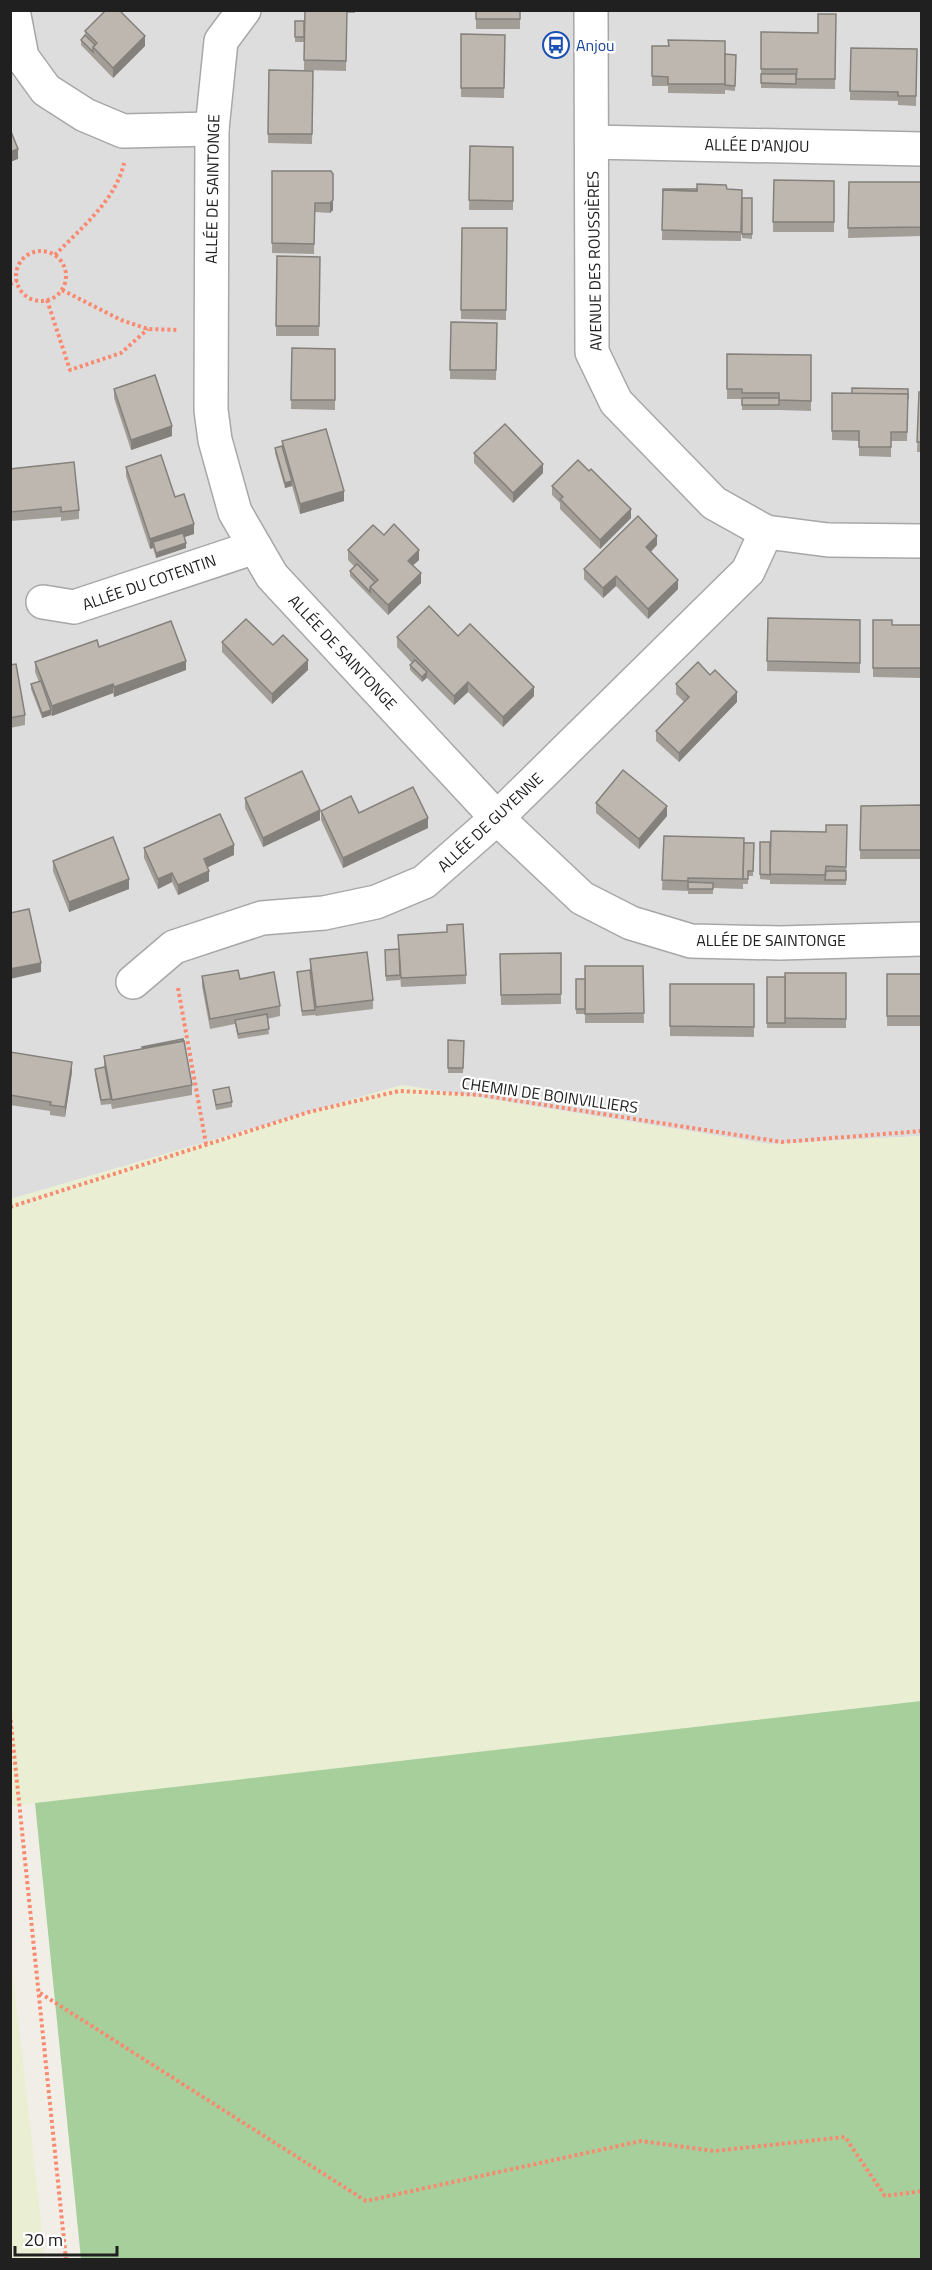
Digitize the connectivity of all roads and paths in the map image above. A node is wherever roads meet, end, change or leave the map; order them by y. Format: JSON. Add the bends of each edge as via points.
{"nodes":[{"id":1,"x":13,"y":10,"type":"edge"},
{"id":2,"x":244,"y":10,"type":"edge"},
{"id":3,"x":591,"y":10,"type":"edge"},
{"id":4,"x":212,"y":129,"type":"junction"},
{"id":5,"x":123,"y":131,"type":"junction"},
{"id":6,"x":592,"y":142,"type":"junction"},
{"id":7,"x":921,"y":149,"type":"edge"},
{"id":8,"x":55,"y":255,"type":"junction"},
{"id":9,"x":17,"y":281,"type":"junction"},
{"id":10,"x":10,"y":284,"type":"edge"},
{"id":11,"x":63,"y":290,"type":"junction"},
{"id":12,"x":46,"y":300,"type":"junction"},
{"id":13,"x":148,"y":329,"type":"junction"},
{"id":14,"x":210,"y":331,"type":"junction"},
{"id":15,"x":766,"y":532,"type":"junction"},
{"id":16,"x":921,"y":541,"type":"edge"},
{"id":17,"x":255,"y":546,"type":"junction"},
{"id":18,"x":43,"y":602,"type":"dead end"},
{"id":19,"x":497,"y":818,"type":"junction"},
{"id":20,"x":921,"y":939,"type":"edge"},
{"id":21,"x":171,"y":949,"type":"junction"},
{"id":22,"x":133,"y":982,"type":"dead end"},
{"id":23,"x":921,"y":1131,"type":"edge"},
{"id":24,"x":206,"y":1144,"type":"junction"},
{"id":25,"x":10,"y":1207,"type":"edge"},
{"id":26,"x":10,"y":1714,"type":"edge"},
{"id":27,"x":40,"y":1993,"type":"junction"},
{"id":28,"x":921,"y":2191,"type":"edge"},
{"id":29,"x":66,"y":2259,"type":"edge"}],
"edges":[{"from":1,"to":5,"type":"street","via":[[22,57],[46,90],[85,115]]},
{"from":2,"to":4,"type":"street","name":"ALLÉE DE SAINTONGE","via":[[221,41]]},
{"from":3,"to":6,"type":"street","name":"AVENUE DES ROUSSIÈRES"},
{"from":4,"to":5,"type":"street"},
{"from":4,"to":14,"type":"street","name":"ALLÉE DE SAINTONGE"},
{"from":5,"to":8,"type":"path","via":[[126,154],[121,176],[99,210]]},
{"from":6,"to":7,"type":"street","name":"ALLÉE D'ANJOU"},
{"from":6,"to":15,"type":"street","name":"AVENUE DES ROUSSIÈRES","via":[[592,352],[616,402],[714,503]]},
{"from":8,"to":9,"type":"path","via":[[46,251],[27,255],[16,271]]},
{"from":8,"to":11,"type":"path","via":[[66,271]]},
{"from":9,"to":10,"type":"path"},
{"from":9,"to":12,"type":"path","via":[[28,297]]},
{"from":11,"to":12,"type":"path"},
{"from":11,"to":13,"type":"path","via":[[121,320]]},
{"from":12,"to":13,"type":"path","via":[[70,370],[121,353]]},
{"from":13,"to":14,"type":"path"},
{"from":14,"to":17,"type":"street","name":"ALLÉE DE SAINTONGE","via":[[214,440],[235,512]]},
{"from":15,"to":16,"type":"street","name":"AVENUE DES ROUSSIÈRES","via":[[828,540]]},
{"from":15,"to":19,"type":"street","name":"ALLÉE DE GUYENNE","via":[[748,571]]},
{"from":17,"to":18,"type":"street","name":"ALLÉE DU COTENTIN","via":[[75,608]]},
{"from":17,"to":19,"type":"street","name":"ALLÉE DE SAINTONGE","via":[[272,576]]},
{"from":19,"to":20,"type":"street","name":"ALLÉE DE SAINTONGE","via":[[582,898],[632,923],[691,940],[780,943]]},
{"from":19,"to":21,"type":"street","name":"ALLÉE DE GUYENNE","via":[[424,882],[376,902],[324,913],[262,918]]},
{"from":21,"to":22,"type":"street","name":"ALLÉE DE GUYENNE"},
{"from":21,"to":24,"type":"path"},
{"from":23,"to":24,"type":"path","name":"CHEMIN DE BOINVILLIERS","via":[[782,1142],[482,1095],[399,1091],[309,1112]]},
{"from":24,"to":25,"type":"path","name":"CHEMIN DE BOINVILLIERS"},
{"from":26,"to":27,"type":"path"},
{"from":27,"to":28,"type":"path","via":[[366,2201],[641,2141],[714,2151],[845,2137],[885,2196]]},
{"from":27,"to":29,"type":"path"}]}
